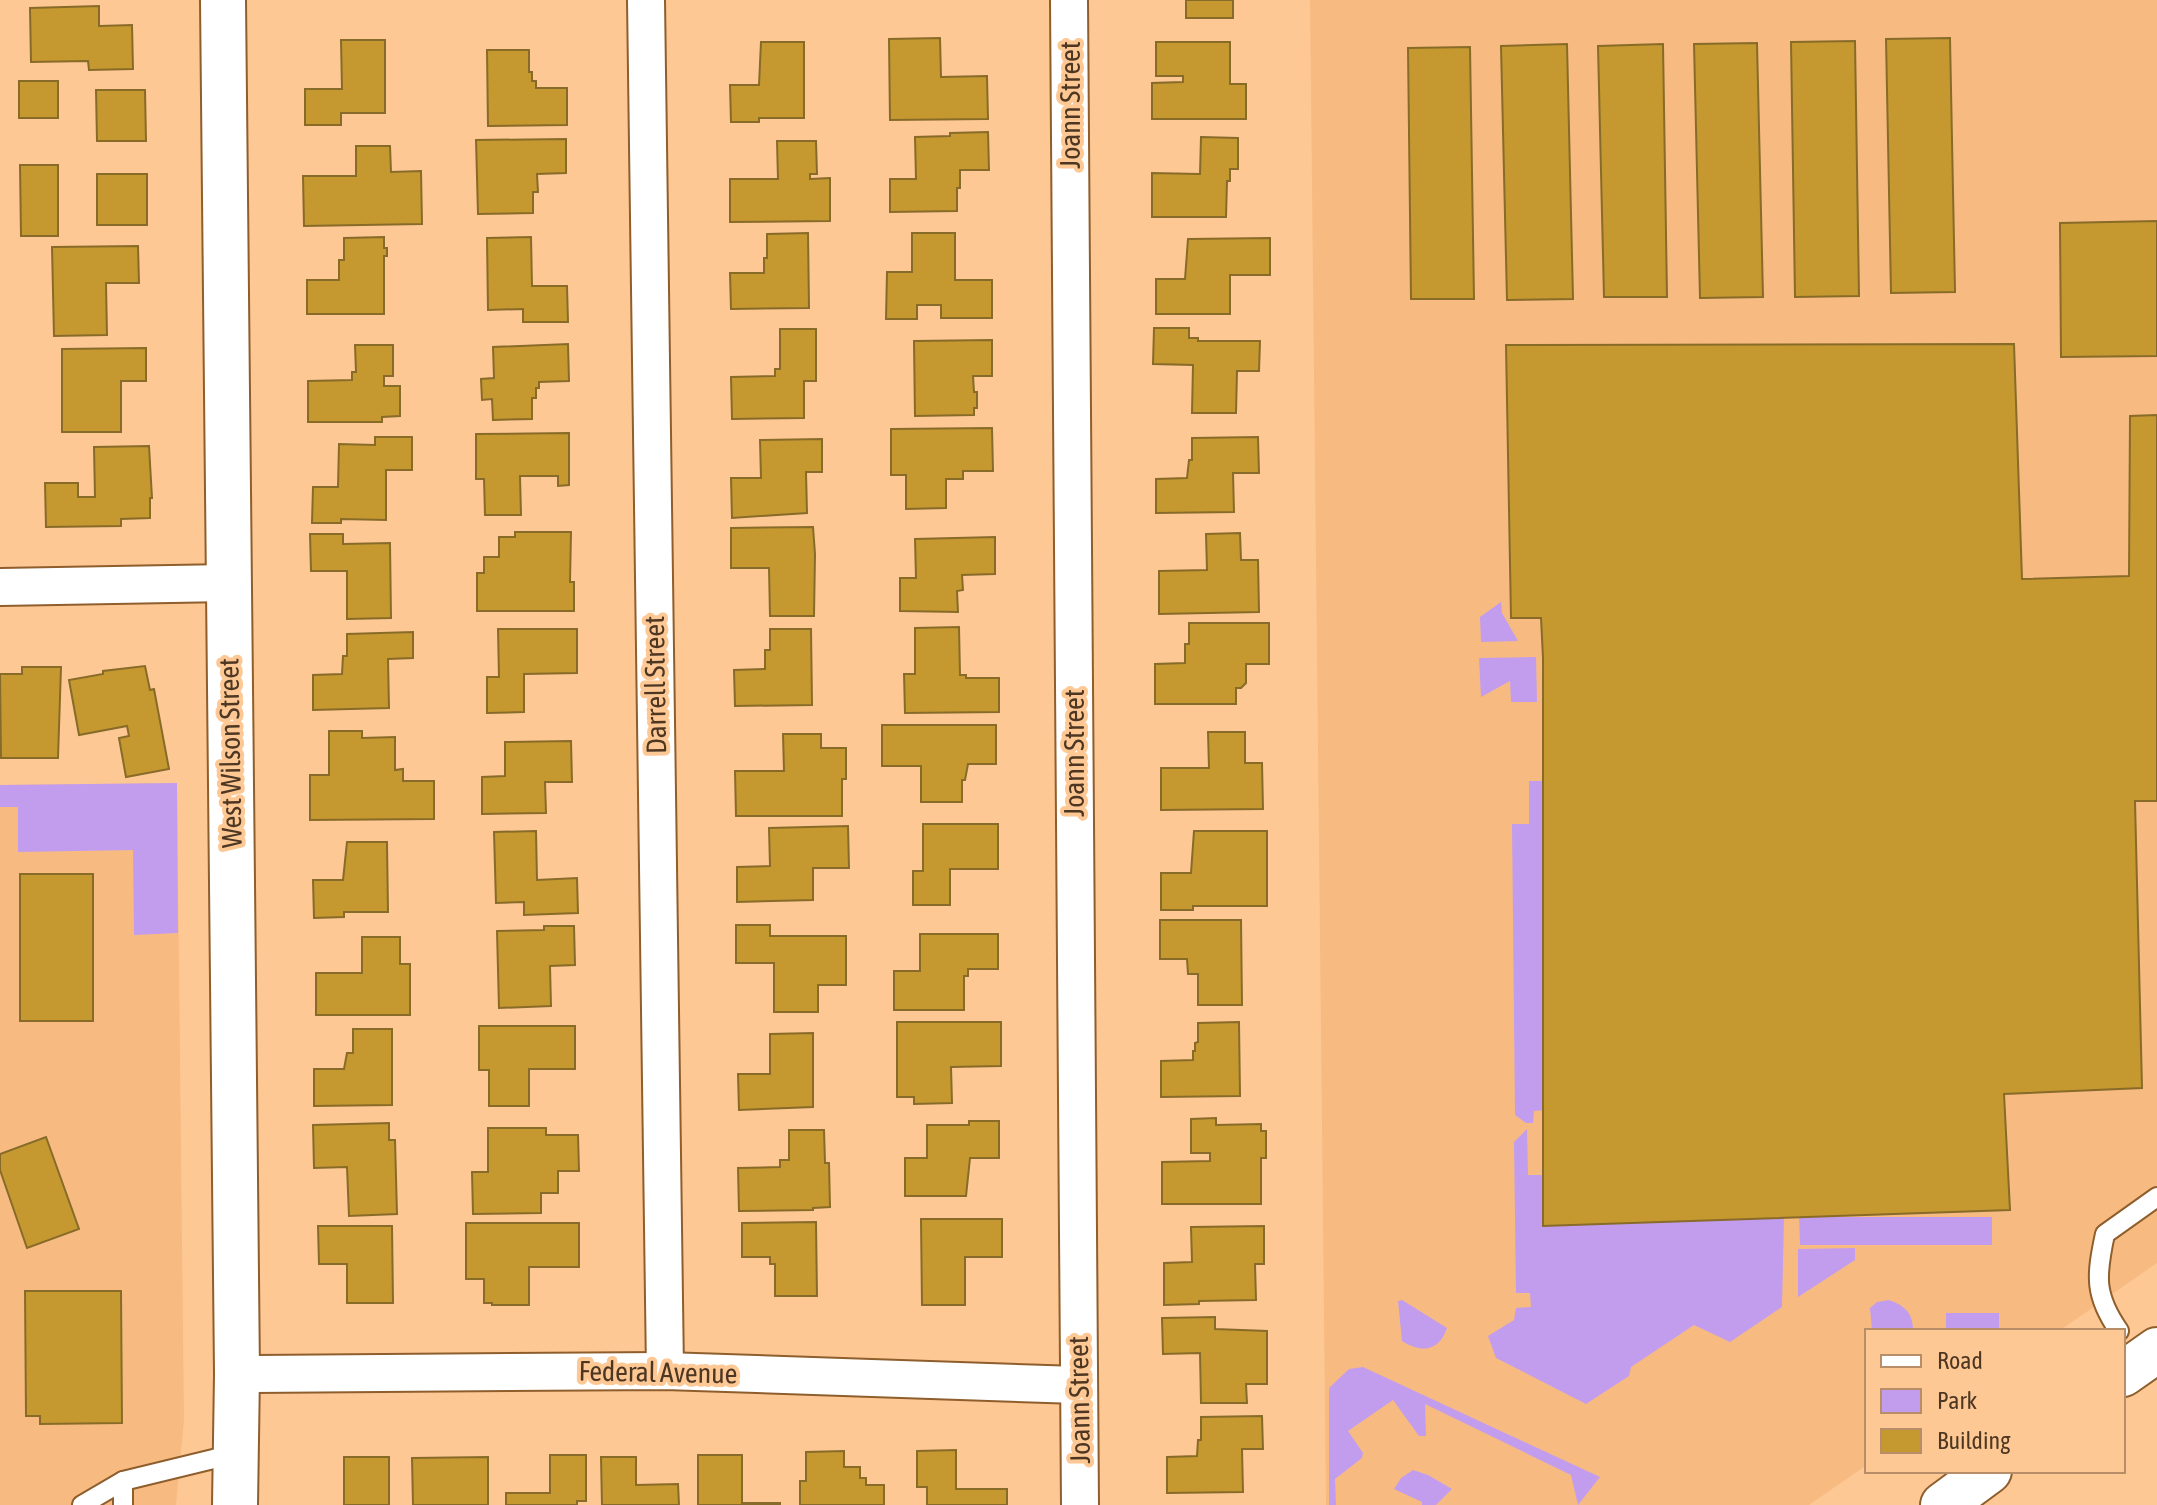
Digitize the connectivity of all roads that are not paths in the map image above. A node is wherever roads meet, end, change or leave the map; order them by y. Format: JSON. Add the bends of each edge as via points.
{"nodes":[{"id":1,"x":223,"y":0,"type":"edge"},
{"id":2,"x":646,"y":0,"type":"edge"},
{"id":3,"x":1069,"y":0,"type":"edge"},
{"id":4,"x":228,"y":583,"type":"junction"},
{"id":5,"x":0,"y":587,"type":"edge"},
{"id":6,"x":2157,"y":1197,"type":"edge"},
{"id":7,"x":2117,"y":1329,"type":"edge"},
{"id":8,"x":665,"y":1371,"type":"junction"},
{"id":9,"x":237,"y":1374,"type":"junction"},
{"id":10,"x":1078,"y":1385,"type":"junction"},
{"id":11,"x":234,"y":1454,"type":"junction"},
{"id":12,"x":1986,"y":1473,"type":"edge"},
{"id":13,"x":123,"y":1481,"type":"junction"},
{"id":14,"x":82,"y":1505,"type":"edge"},
{"id":15,"x":123,"y":1505,"type":"edge"},
{"id":16,"x":235,"y":1505,"type":"edge"},
{"id":17,"x":1080,"y":1505,"type":"edge"},
{"id":18,"x":1943,"y":1505,"type":"edge"}],
"edges":[{"from":1,"to":4,"type":"street","name":"West Wilson Street"},
{"from":2,"to":8,"type":"street","name":"Darrell Street"},
{"from":3,"to":10,"type":"street","name":"Joann Street"},
{"from":4,"to":5,"type":"street"},
{"from":4,"to":9,"type":"street","name":"West Wilson Street"},
{"from":6,"to":7,"type":"lane","via":[[2105,1234],[2098,1267],[2102,1307]]},
{"from":8,"to":9,"type":"street","name":"Federal Avenue"},
{"from":8,"to":10,"type":"street","name":"Federal Avenue"},
{"from":9,"to":11,"type":"street","name":"West Wilson Street"},
{"from":10,"to":17,"type":"street","name":"Joann Street"},
{"from":11,"to":13,"type":"lane"},
{"from":11,"to":16,"type":"street","name":"West Wilson Street"},
{"from":12,"to":18,"type":"street"},
{"from":13,"to":14,"type":"lane"},
{"from":13,"to":15,"type":"lane"}]}
